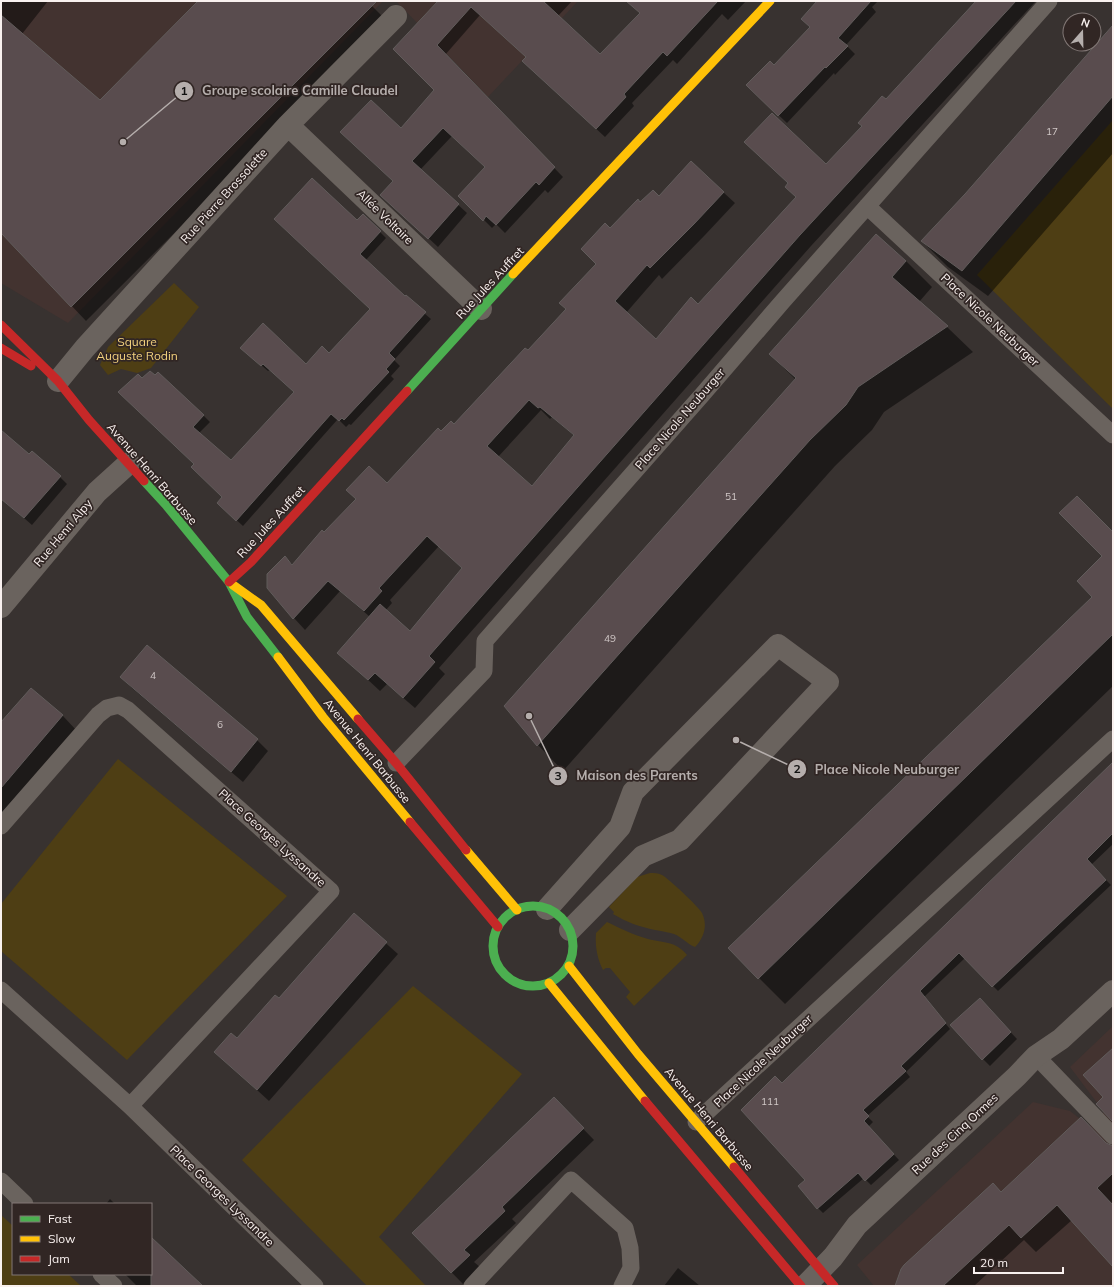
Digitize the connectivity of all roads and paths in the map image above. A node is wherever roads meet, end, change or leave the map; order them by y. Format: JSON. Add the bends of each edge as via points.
{"nodes":[{"id":1,"x":770,"y":1,"type":"edge"},
{"id":2,"x":1049,"y":1,"type":"edge"},
{"id":3,"x":396,"y":16,"type":"dead end"},
{"id":4,"x":288,"y":125,"type":"junction"},
{"id":5,"x":867,"y":206,"type":"junction"},
{"id":6,"x":482,"y":309,"type":"junction"},
{"id":7,"x":1,"y":325,"type":"edge"},
{"id":8,"x":1,"y":348,"type":"edge"},
{"id":9,"x":58,"y":381,"type":"junction"},
{"id":10,"x":1113,"y":436,"type":"edge"},
{"id":11,"x":129,"y":463,"type":"junction"},
{"id":12,"x":229,"y":582,"type":"junction"},
{"id":13,"x":1,"y":607,"type":"edge"},
{"id":14,"x":1113,"y":739,"type":"edge"},
{"id":15,"x":396,"y":763,"type":"junction"},
{"id":16,"x":1,"y":826,"type":"edge"},
{"id":17,"x":547,"y":909,"type":"junction"},
{"id":18,"x":517,"y":910,"type":"junction"},
{"id":19,"x":498,"y":927,"type":"junction"},
{"id":20,"x":570,"y":930,"type":"junction"},
{"id":21,"x":569,"y":966,"type":"junction"},
{"id":22,"x":550,"y":983,"type":"junction"},
{"id":23,"x":1113,"y":991,"type":"edge"},
{"id":24,"x":4,"y":997,"type":"edge"},
{"id":25,"x":1036,"y":1056,"type":"junction"},
{"id":26,"x":130,"y":1106,"type":"junction"},
{"id":27,"x":696,"y":1122,"type":"junction"},
{"id":28,"x":1113,"y":1136,"type":"edge"},
{"id":29,"x":1,"y":1181,"type":"edge"},
{"id":30,"x":24,"y":1203,"type":"edge"},
{"id":31,"x":821,"y":1268,"type":"junction"},
{"id":32,"x":102,"y":1275,"type":"edge"},
{"id":33,"x":114,"y":1286,"type":"edge"},
{"id":34,"x":315,"y":1286,"type":"edge"},
{"id":35,"x":472,"y":1286,"type":"edge"},
{"id":36,"x":622,"y":1286,"type":"edge"},
{"id":37,"x":801,"y":1286,"type":"edge"},
{"id":38,"x":805,"y":1286,"type":"edge"},
{"id":39,"x":834,"y":1286,"type":"edge"}],
"edges":[{"from":1,"to":6,"type":"street","name":"Rue Jules Auffret"},
{"from":2,"to":5,"type":"lane","name":"Place Nicole Neuburger"},
{"from":3,"to":4,"type":"street","name":"Rue Pierre Brossolette"},
{"from":4,"to":6,"type":"street","name":"Allée Voltaire"},
{"from":4,"to":9,"type":"street","name":"Rue Pierre Brossolette","via":[[90,342]]},
{"from":5,"to":10,"type":"lane","name":"Place Nicole Neuburger"},
{"from":5,"to":15,"type":"lane","name":"Place Nicole Neuburger","via":[[485,641],[484,671]]},
{"from":6,"to":12,"type":"street","name":"Rue Jules Auffret","via":[[251,562]]},
{"from":7,"to":9,"type":"street","name":"Avenue Henri Barbusse"},
{"from":8,"to":9,"type":"street","name":"Avenue Henri Barbusse"},
{"from":9,"to":11,"type":"street","name":"Avenue Henri Barbusse","via":[[89,420]]},
{"from":11,"to":12,"type":"street","name":"Avenue Henri Barbusse"},
{"from":11,"to":13,"type":"street","name":"Rue Henri Alpy","via":[[97,492]]},
{"from":12,"to":15,"type":"street","name":"Avenue Henri Barbusse","via":[[261,606]]},
{"from":12,"to":19,"type":"street","name":"Avenue Henri Barbusse","via":[[247,617],[323,717]]},
{"from":14,"to":27,"type":"lane","name":"Place Nicole Neuburger"},
{"from":15,"to":18,"type":"street","name":"Avenue Henri Barbusse"},
{"from":16,"to":26,"type":"lane","name":"Place Georges Lyssandre","via":[[98,715],[107,708],[119,705],[128,710],[331,891]]},
{"from":17,"to":18,"type":"street","via":[[531,906]]},
{"from":17,"to":20,"type":"street","via":[[561,917]]},
{"from":17,"to":20,"type":"street","via":[[620,827],[633,792],[778,645],[828,682],[680,840],[643,856]]},
{"from":18,"to":19,"type":"street","via":[[506,917]]},
{"from":19,"to":22,"type":"street","via":[[493,946],[498,965],[511,980],[530,986]]},
{"from":20,"to":21,"type":"street","via":[[574,948]]},
{"from":21,"to":22,"type":"street"},
{"from":21,"to":27,"type":"street","name":"Avenue Henri Barbusse","via":[[629,1043]]},
{"from":22,"to":37,"type":"street"},
{"from":23,"to":25,"type":"street","name":"Rue des Cinq Ormes","via":[[1061,1039]]},
{"from":24,"to":26,"type":"lane","name":"Place Georges Lyssandre"},
{"from":25,"to":28,"type":"lane"},
{"from":25,"to":31,"type":"street","name":"Rue des Cinq Ormes","via":[[857,1225]]},
{"from":26,"to":34,"type":"lane","name":"Place Georges Lyssandre"},
{"from":27,"to":31,"type":"street","name":"Avenue Henri Barbusse"},
{"from":29,"to":30,"type":"lane"},
{"from":31,"to":38,"type":"street","name":"Rue des Cinq Ormes"},
{"from":31,"to":39,"type":"street","name":"Avenue Henri Barbusse"},
{"from":32,"to":33,"type":"lane"},
{"from":35,"to":36,"type":"lane","via":[[571,1180],[626,1228],[631,1268]]}]}
